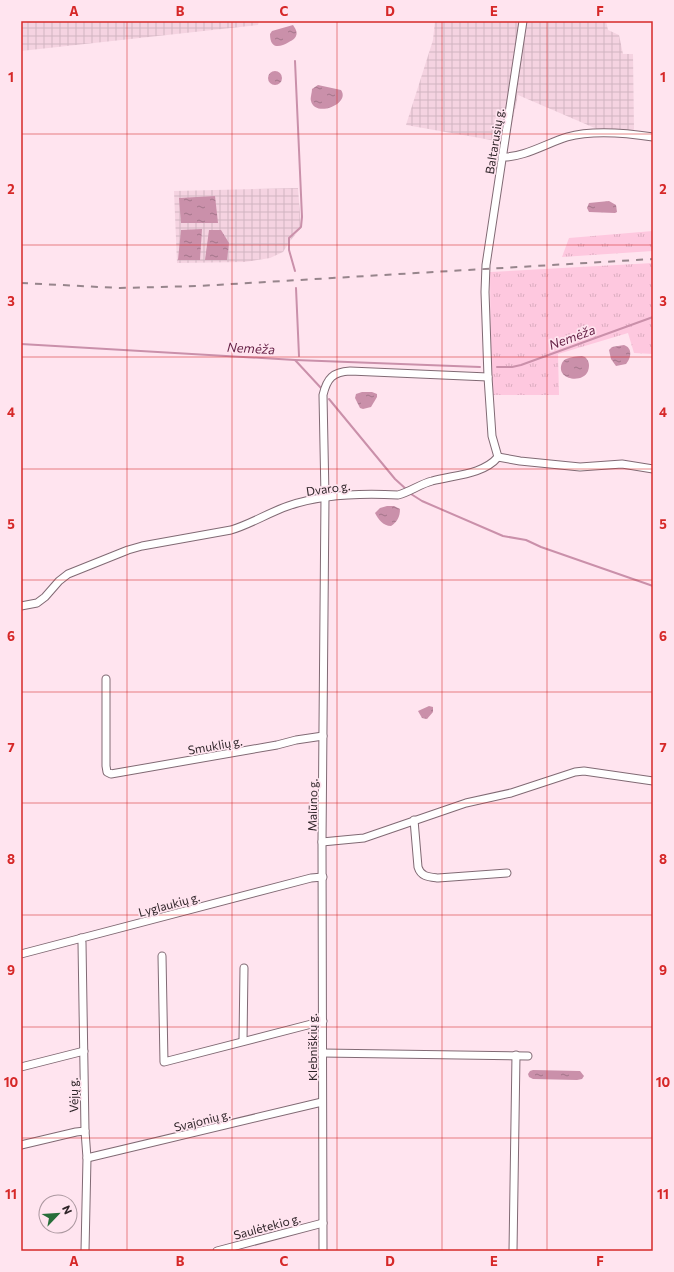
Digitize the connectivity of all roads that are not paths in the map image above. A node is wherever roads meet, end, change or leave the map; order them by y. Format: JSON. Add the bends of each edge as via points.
{"nodes":[{"id":1,"x":523,"y":21,"type":"edge"},
{"id":2,"x":653,"y":137,"type":"edge"},
{"id":3,"x":502,"y":158,"type":"junction"},
{"id":4,"x":488,"y":377,"type":"junction"},
{"id":5,"x":498,"y":457,"type":"junction"},
{"id":6,"x":653,"y":469,"type":"edge"},
{"id":7,"x":325,"y":497,"type":"junction"},
{"id":8,"x":21,"y":606,"type":"edge"},
{"id":9,"x":106,"y":679,"type":"dead end"},
{"id":10,"x":323,"y":736,"type":"junction"},
{"id":11,"x":653,"y":780,"type":"edge"},
{"id":12,"x":414,"y":820,"type":"junction"},
{"id":13,"x":322,"y":842,"type":"junction"},
{"id":14,"x":506,"y":873,"type":"dead end"},
{"id":15,"x":323,"y":877,"type":"junction"},
{"id":16,"x":81,"y":938,"type":"junction"},
{"id":17,"x":21,"y":954,"type":"edge"},
{"id":18,"x":162,"y":956,"type":"dead end"},
{"id":19,"x":244,"y":968,"type":"dead end"},
{"id":20,"x":323,"y":1021,"type":"junction"},
{"id":21,"x":243,"y":1041,"type":"junction"},
{"id":22,"x":84,"y":1051,"type":"junction"},
{"id":23,"x":322,"y":1053,"type":"junction"},
{"id":24,"x":516,"y":1056,"type":"junction"},
{"id":25,"x":528,"y":1056,"type":"dead end"},
{"id":26,"x":21,"y":1067,"type":"edge"},
{"id":27,"x":322,"y":1102,"type":"junction"},
{"id":28,"x":85,"y":1130,"type":"junction"},
{"id":29,"x":21,"y":1145,"type":"edge"},
{"id":30,"x":86,"y":1158,"type":"junction"},
{"id":31,"x":322,"y":1223,"type":"junction"},
{"id":32,"x":85,"y":1251,"type":"edge"},
{"id":33,"x":217,"y":1251,"type":"edge"},
{"id":34,"x":323,"y":1251,"type":"edge"},
{"id":35,"x":513,"y":1251,"type":"edge"}],
"edges":[{"from":1,"to":3,"type":"street","name":"Baltarusių g."},
{"from":2,"to":3,"type":"street","via":[[631,134],[582,134]]},
{"from":3,"to":4,"type":"street","name":"Baltarusių g.","via":[[486,265]]},
{"from":4,"to":5,"type":"street","name":"Baltarusių g.","via":[[492,436]]},
{"from":4,"to":7,"type":"street","name":"Malūno g.","via":[[350,371],[334,374],[325,386],[323,395]]},
{"from":5,"to":6,"type":"street","via":[[580,467],[622,464]]},
{"from":5,"to":7,"type":"street","name":"Dvaro g.","via":[[471,472],[431,481],[398,495]]},
{"from":7,"to":8,"type":"street","name":"Dvaro g.","via":[[290,506],[243,527],[128,550],[68,574],[45,597],[36,603]]},
{"from":7,"to":10,"type":"street","name":"Malūno g."},
{"from":9,"to":10,"type":"street","name":"Smuklių g.","via":[[106,766],[107,772],[111,774]]},
{"from":10,"to":13,"type":"street","name":"Malūno g."},
{"from":11,"to":12,"type":"street","name":"Malūno g.","via":[[584,771]]},
{"from":12,"to":13,"type":"street","name":"Malūno g.","via":[[364,838]]},
{"from":12,"to":14,"type":"street","via":[[418,867],[427,877]]},
{"from":13,"to":15,"type":"street","name":"Klebniškių g."},
{"from":15,"to":16,"type":"street","name":"Lyglaukių g."},
{"from":15,"to":20,"type":"street","name":"Klebniškių g."},
{"from":16,"to":17,"type":"street","name":"Lyglaukių g."},
{"from":16,"to":22,"type":"street","name":"Vėjų g."},
{"from":18,"to":21,"type":"street","via":[[164,1062]]},
{"from":19,"to":21,"type":"street"},
{"from":20,"to":21,"type":"street"},
{"from":20,"to":23,"type":"street","name":"Klebniškių g."},
{"from":22,"to":26,"type":"street"},
{"from":22,"to":28,"type":"street","name":"Vėjų g."},
{"from":23,"to":24,"type":"street"},
{"from":23,"to":27,"type":"street","name":"Klebniškių g."},
{"from":24,"to":25,"type":"street"},
{"from":24,"to":35,"type":"street"},
{"from":27,"to":30,"type":"street","name":"Svajonių g."},
{"from":27,"to":31,"type":"street","name":"Klebniškių g."},
{"from":28,"to":29,"type":"street"},
{"from":28,"to":30,"type":"street","name":"Vėjų g."},
{"from":30,"to":32,"type":"street","name":"Vėjų g."},
{"from":31,"to":33,"type":"street","name":"Saulėtekio g."},
{"from":31,"to":34,"type":"street","name":"Klebniškių g."}]}
